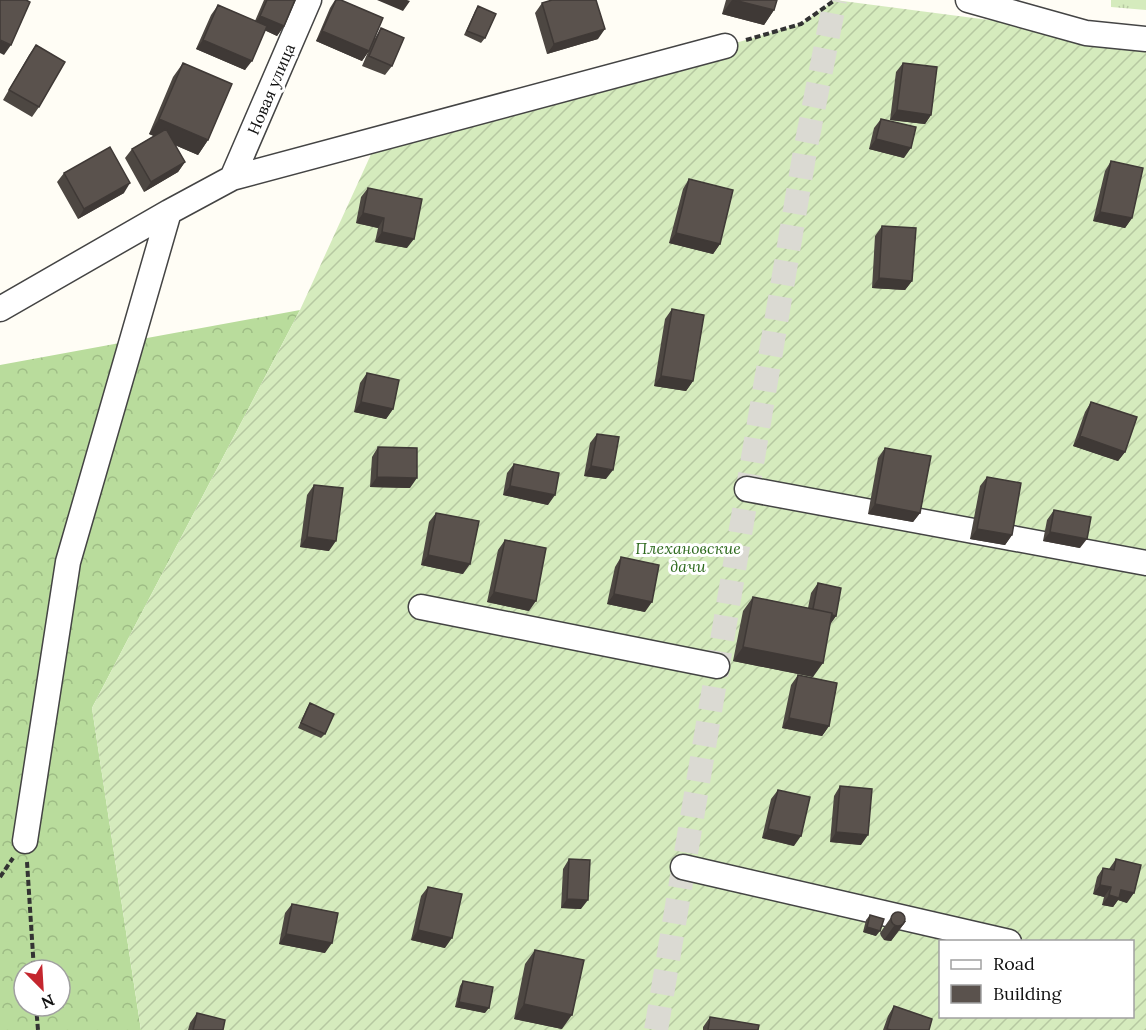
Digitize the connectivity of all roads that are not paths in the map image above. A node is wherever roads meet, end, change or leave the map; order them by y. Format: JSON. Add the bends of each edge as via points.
{"nodes":[{"id":1,"x":309,"y":0,"type":"edge"},
{"id":2,"x":968,"y":0,"type":"edge"},
{"id":3,"x":1146,"y":39,"type":"edge"},
{"id":4,"x":725,"y":46,"type":"road end"},
{"id":5,"x":232,"y":178,"type":"junction"},
{"id":6,"x":169,"y":212,"type":"junction"},
{"id":7,"x":0,"y":309,"type":"edge"},
{"id":8,"x":747,"y":489,"type":"dead end"},
{"id":9,"x":1146,"y":563,"type":"edge"},
{"id":10,"x":422,"y":607,"type":"dead end"},
{"id":11,"x":717,"y":666,"type":"dead end"},
{"id":12,"x":25,"y":841,"type":"road end"},
{"id":13,"x":683,"y":867,"type":"dead end"},
{"id":14,"x":1000,"y":940,"type":"edge"}],
"edges":[{"from":1,"to":5,"type":"street","name":"Новая улица"},
{"from":2,"to":3,"type":"street","via":[[1086,33]]},
{"from":4,"to":5,"type":"street"},
{"from":5,"to":6,"type":"street"},
{"from":6,"to":7,"type":"street"},
{"from":6,"to":12,"type":"street","via":[[68,562]]},
{"from":8,"to":9,"type":"street"},
{"from":10,"to":11,"type":"street"},
{"from":13,"to":14,"type":"street"}]}
